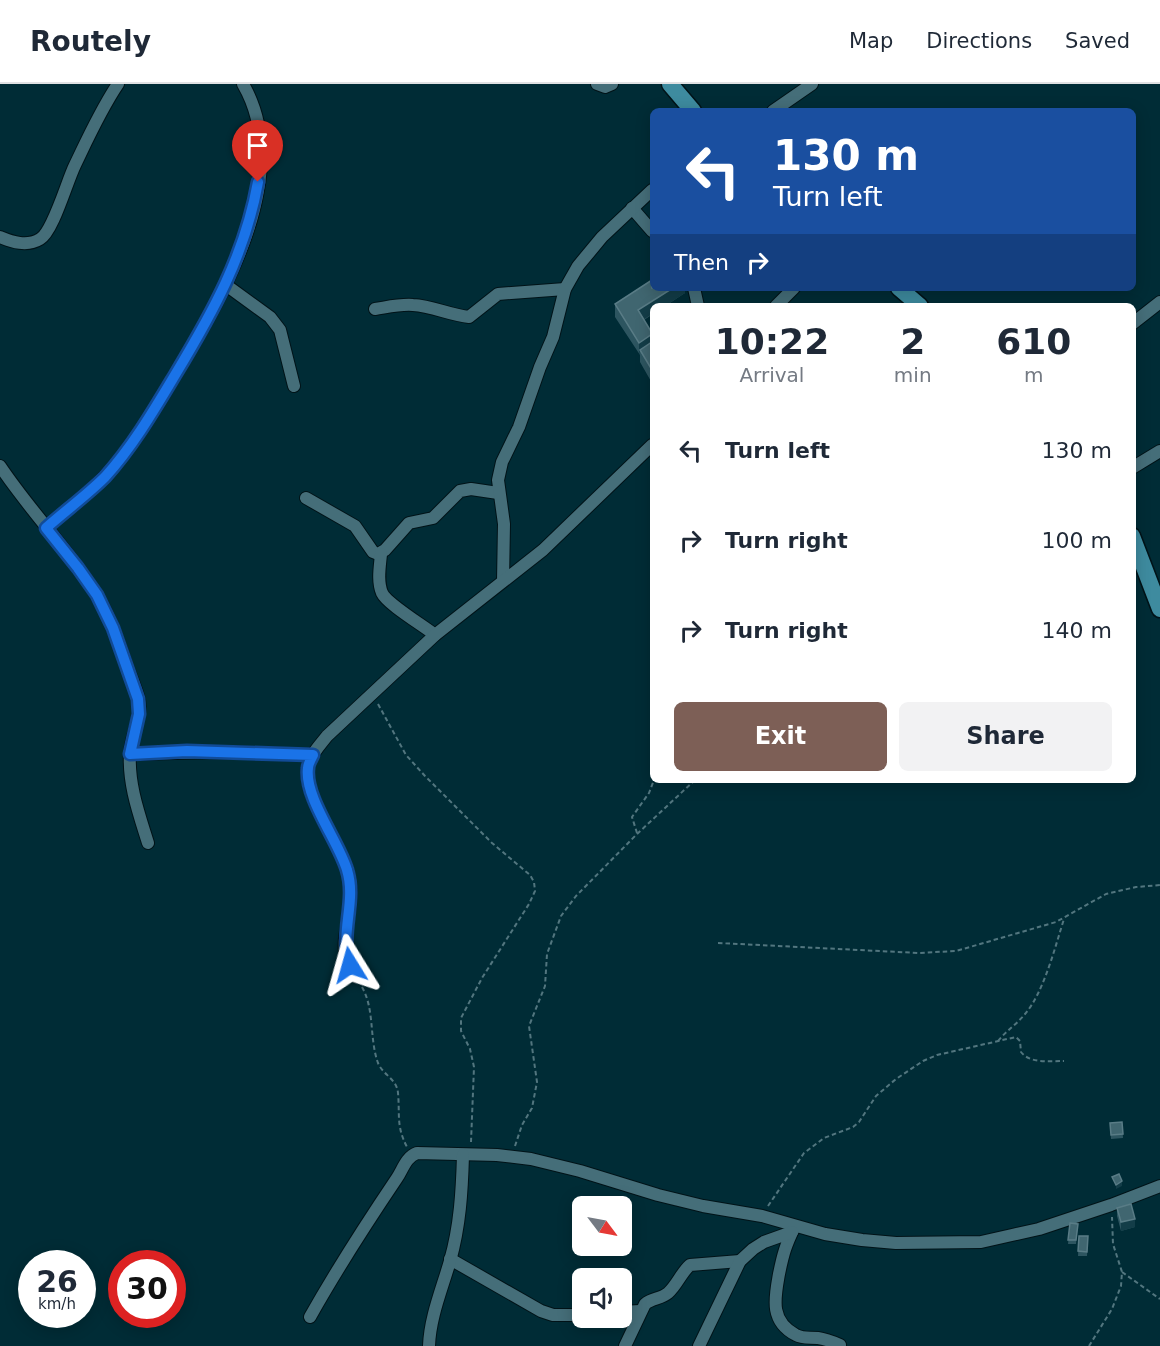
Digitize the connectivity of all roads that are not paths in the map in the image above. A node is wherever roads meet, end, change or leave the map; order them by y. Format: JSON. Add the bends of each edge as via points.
{"nodes":[{"id":1,"x":118,"y":84,"type":"edge"},
{"id":2,"x":243,"y":84,"type":"edge"},
{"id":3,"x":597,"y":84,"type":"edge"},
{"id":4,"x":612,"y":84,"type":"edge"},
{"id":5,"x":670,"y":84,"type":"edge"},
{"id":6,"x":812,"y":84,"type":"edge"},
{"id":7,"x":690,"y":108,"type":"edge"},
{"id":8,"x":776,"y":108,"type":"edge"},
{"id":9,"x":650,"y":192,"type":"edge"},
{"id":10,"x":632,"y":208,"type":"junction"},
{"id":11,"x":650,"y":229,"type":"edge"},
{"id":12,"x":0,"y":237,"type":"edge"},
{"id":13,"x":226,"y":285,"type":"junction"},
{"id":14,"x":564,"y":289,"type":"junction"},
{"id":15,"x":791,"y":291,"type":"edge"},
{"id":16,"x":902,"y":291,"type":"edge"},
{"id":17,"x":1160,"y":302,"type":"edge"},
{"id":18,"x":779,"y":303,"type":"edge"},
{"id":19,"x":916,"y":303,"type":"edge"},
{"id":20,"x":375,"y":309,"type":"dead end"},
{"id":21,"x":1136,"y":321,"type":"edge"},
{"id":22,"x":294,"y":386,"type":"dead end"},
{"id":23,"x":650,"y":447,"type":"edge"},
{"id":24,"x":1160,"y":452,"type":"edge"},
{"id":25,"x":0,"y":466,"type":"edge"},
{"id":26,"x":1136,"y":466,"type":"edge"},
{"id":27,"x":498,"y":493,"type":"junction"},
{"id":28,"x":306,"y":498,"type":"dead end"},
{"id":29,"x":46,"y":528,"type":"junction"},
{"id":30,"x":1136,"y":546,"type":"edge"},
{"id":31,"x":381,"y":554,"type":"junction"},
{"id":32,"x":503,"y":581,"type":"junction"},
{"id":33,"x":1160,"y":609,"type":"edge"},
{"id":34,"x":435,"y":635,"type":"junction"},
{"id":35,"x":130,"y":754,"type":"junction"},
{"id":36,"x":313,"y":755,"type":"junction"},
{"id":37,"x":148,"y":843,"type":"dead end"},
{"id":38,"x":356,"y":976,"type":"road end"},
{"id":39,"x":467,"y":1155,"type":"junction"},
{"id":40,"x":1160,"y":1186,"type":"edge"},
{"id":41,"x":794,"y":1229,"type":"junction"},
{"id":42,"x":450,"y":1259,"type":"junction"},
{"id":43,"x":740,"y":1261,"type":"junction"},
{"id":44,"x":632,"y":1311,"type":"edge"},
{"id":45,"x":640,"y":1311,"type":"junction"},
{"id":46,"x":572,"y":1315,"type":"edge"},
{"id":47,"x":310,"y":1317,"type":"dead end"},
{"id":48,"x":840,"y":1345,"type":"edge"},
{"id":49,"x":429,"y":1346,"type":"edge"},
{"id":50,"x":625,"y":1346,"type":"edge"},
{"id":51,"x":699,"y":1346,"type":"edge"}],
"edges":[{"from":1,"to":12,"type":"street","via":[[74,167],[49,229],[33,242]]},
{"from":2,"to":13,"type":"street","via":[[260,127],[262,165],[246,236]]},
{"from":3,"to":4,"type":"street"},
{"from":5,"to":7,"type":"main road"},
{"from":6,"to":8,"type":"street"},
{"from":9,"to":10,"type":"street"},
{"from":10,"to":11,"type":"street"},
{"from":10,"to":14,"type":"street","via":[[590,252]]},
{"from":13,"to":22,"type":"street","via":[[270,317],[280,330]]},
{"from":13,"to":29,"type":"street","via":[[142,430],[104,477]]},
{"from":14,"to":20,"type":"street","via":[[498,294],[469,316],[414,305]]},
{"from":14,"to":27,"type":"street","via":[[553,337],[502,462]]},
{"from":15,"to":18,"type":"street"},
{"from":16,"to":19,"type":"main road"},
{"from":17,"to":21,"type":"street"},
{"from":23,"to":32,"type":"street","via":[[543,550]]},
{"from":24,"to":26,"type":"street"},
{"from":25,"to":29,"type":"street"},
{"from":27,"to":31,"type":"street","via":[[460,491],[437,515],[404,526]]},
{"from":27,"to":32,"type":"street","via":[[504,524]]},
{"from":28,"to":31,"type":"street","via":[[355,526],[373,552]]},
{"from":29,"to":35,"type":"street","via":[[97,595],[113,628],[138,699],[139,714]]},
{"from":30,"to":33,"type":"main road"},
{"from":31,"to":34,"type":"street","via":[[383,595]]},
{"from":32,"to":34,"type":"street"},
{"from":34,"to":36,"type":"street","via":[[327,736]]},
{"from":35,"to":36,"type":"street"},
{"from":35,"to":37,"type":"street","via":[[136,807]]},
{"from":36,"to":38,"type":"street","via":[[308,767],[309,784],[350,880],[345,950]]},
{"from":39,"to":41,"type":"street","via":[[514,1157],[562,1166],[692,1203],[762,1216]]},
{"from":39,"to":42,"type":"street","via":[[459,1223]]},
{"from":39,"to":47,"type":"street","via":[[411,1155]]},
{"from":40,"to":41,"type":"street","via":[[1039,1229],[981,1242],[896,1243]]},
{"from":41,"to":43,"type":"street","via":[[764,1242]]},
{"from":41,"to":48,"type":"street","via":[[780,1261],[776,1311],[783,1325],[796,1335]]},
{"from":42,"to":46,"type":"street","via":[[541,1311]]},
{"from":42,"to":49,"type":"street"},
{"from":43,"to":45,"type":"street","via":[[690,1265],[668,1293],[650,1300]]},
{"from":43,"to":51,"type":"street"},
{"from":44,"to":45,"type":"street"},
{"from":45,"to":50,"type":"street"}]}
